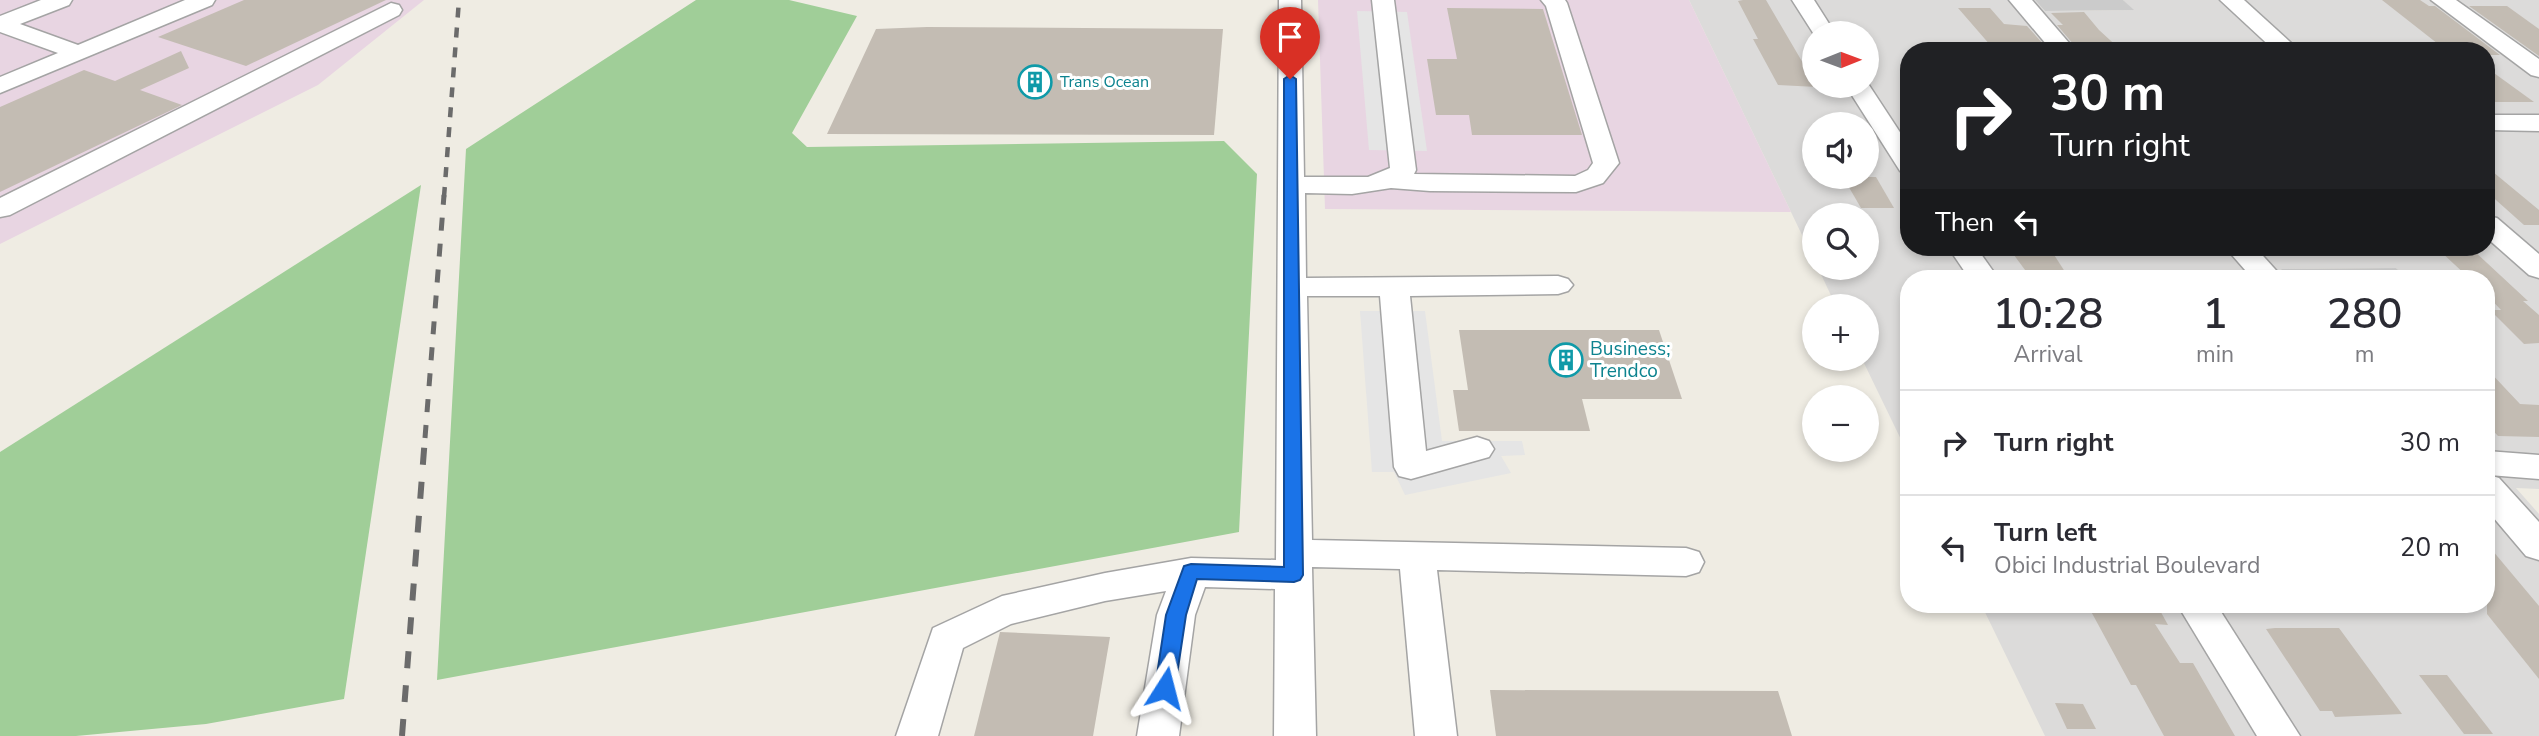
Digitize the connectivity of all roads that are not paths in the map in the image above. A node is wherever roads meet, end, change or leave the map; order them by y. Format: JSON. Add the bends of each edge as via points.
{"nodes":[{"id":1,"x":61,"y":0,"type":"edge"},
{"id":2,"x":204,"y":0,"type":"edge"},
{"id":3,"x":1290,"y":0,"type":"edge"},
{"id":4,"x":1383,"y":0,"type":"edge"},
{"id":5,"x":1552,"y":0,"type":"edge"},
{"id":6,"x":1803,"y":0,"type":"edge"},
{"id":7,"x":2020,"y":0,"type":"edge"},
{"id":8,"x":2231,"y":0,"type":"edge"},
{"id":9,"x":2442,"y":0,"type":"edge"},
{"id":10,"x":391,"y":10,"type":"dead end"},
{"id":11,"x":1816,"y":21,"type":"edge"},
{"id":12,"x":2057,"y":42,"type":"edge"},
{"id":13,"x":2279,"y":42,"type":"edge"},
{"id":14,"x":79,"y":53,"type":"junction"},
{"id":15,"x":2539,"y":70,"type":"edge"},
{"id":16,"x":0,"y":86,"type":"edge"},
{"id":17,"x":1866,"y":98,"type":"edge"},
{"id":18,"x":2539,"y":122,"type":"edge"},
{"id":19,"x":2495,"y":123,"type":"edge"},
{"id":20,"x":1883,"y":124,"type":"junction"},
{"id":21,"x":1900,"y":124,"type":"edge"},
{"id":22,"x":1900,"y":151,"type":"edge"},
{"id":23,"x":1391,"y":180,"type":"junction"},
{"id":24,"x":1291,"y":185,"type":"junction"},
{"id":25,"x":0,"y":209,"type":"edge"},
{"id":26,"x":2495,"y":231,"type":"edge"},
{"id":27,"x":2247,"y":256,"type":"edge"},
{"id":28,"x":2539,"y":269,"type":"edge"},
{"id":29,"x":2261,"y":270,"type":"edge"},
{"id":30,"x":1558,"y":285,"type":"dead end"},
{"id":31,"x":1292,"y":287,"type":"junction"},
{"id":32,"x":1394,"y":287,"type":"junction"},
{"id":33,"x":1477,"y":449,"type":"dead end"},
{"id":34,"x":2495,"y":464,"type":"edge"},
{"id":35,"x":2539,"y":467,"type":"edge"},
{"id":36,"x":2495,"y":497,"type":"edge"},
{"id":37,"x":2539,"y":545,"type":"edge"},
{"id":38,"x":1417,"y":556,"type":"junction"},
{"id":39,"x":1686,"y":562,"type":"dead end"},
{"id":40,"x":1294,"y":564,"type":"junction"},
{"id":41,"x":1191,"y":572,"type":"junction"},
{"id":42,"x":2202,"y":613,"type":"edge"},
{"id":43,"x":917,"y":736,"type":"edge"},
{"id":44,"x":1158,"y":736,"type":"edge"},
{"id":45,"x":1295,"y":736,"type":"edge"},
{"id":46,"x":1436,"y":736,"type":"edge"},
{"id":47,"x":2279,"y":736,"type":"edge"}],
"edges":[{"from":1,"to":14,"type":"street","via":[[0,24]]},
{"from":2,"to":14,"type":"street"},
{"from":3,"to":24,"type":"street"},
{"from":4,"to":23,"type":"street","via":[[1403,164],[1401,173]]},
{"from":5,"to":23,"type":"street","via":[[1606,163],[1602,173],[1576,184]]},
{"from":6,"to":11,"type":"street"},
{"from":7,"to":12,"type":"street"},
{"from":8,"to":13,"type":"street"},
{"from":9,"to":15,"type":"street"},
{"from":10,"to":25,"type":"street"},
{"from":14,"to":16,"type":"street"},
{"from":17,"to":20,"type":"street"},
{"from":18,"to":19,"type":"street"},
{"from":20,"to":21,"type":"street"},
{"from":20,"to":22,"type":"street"},
{"from":23,"to":24,"type":"street"},
{"from":24,"to":31,"type":"street"},
{"from":26,"to":28,"type":"street"},
{"from":27,"to":29,"type":"street"},
{"from":30,"to":32,"type":"street"},
{"from":31,"to":32,"type":"street"},
{"from":31,"to":40,"type":"street"},
{"from":32,"to":33,"type":"street","via":[[1411,467]]},
{"from":34,"to":35,"type":"street"},
{"from":36,"to":37,"type":"street"},
{"from":38,"to":39,"type":"street"},
{"from":38,"to":40,"type":"street"},
{"from":38,"to":46,"type":"street"},
{"from":40,"to":41,"type":"street"},
{"from":40,"to":45,"type":"street"},
{"from":41,"to":43,"type":"street","via":[[1002,611],[947,639]]},
{"from":41,"to":44,"type":"street","via":[[1176,615]]},
{"from":42,"to":47,"type":"street"}]}
